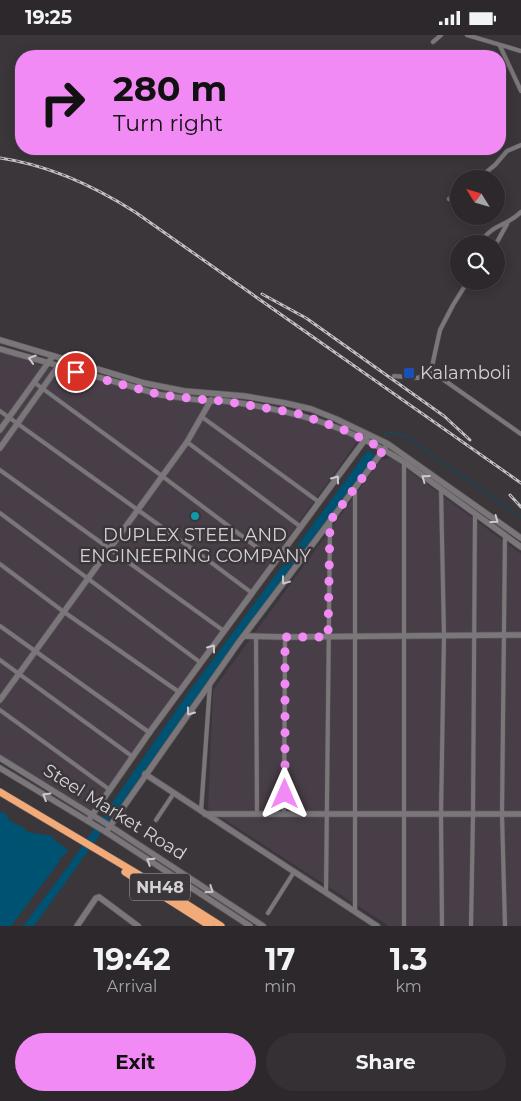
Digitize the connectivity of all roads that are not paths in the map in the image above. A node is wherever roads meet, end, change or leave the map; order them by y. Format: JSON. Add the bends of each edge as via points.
{"nodes":[{"id":1,"x":441,"y":35,"type":"edge"},
{"id":2,"x":467,"y":35,"type":"edge"},
{"id":3,"x":433,"y":42,"type":"dead end"},
{"id":4,"x":500,"y":45,"type":"junction"},
{"id":5,"x":502,"y":50,"type":"edge"},
{"id":6,"x":521,"y":51,"type":"edge"},
{"id":7,"x":506,"y":58,"type":"edge"},
{"id":8,"x":521,"y":91,"type":"edge"},
{"id":9,"x":521,"y":145,"type":"edge"},
{"id":10,"x":506,"y":152,"type":"edge"},
{"id":11,"x":504,"y":155,"type":"edge"},
{"id":12,"x":489,"y":170,"type":"edge"},
{"id":13,"x":521,"y":212,"type":"edge"},
{"id":14,"x":507,"y":223,"type":"junction"},
{"id":15,"x":487,"y":235,"type":"edge"},
{"id":16,"x":501,"y":235,"type":"edge"},
{"id":17,"x":462,"y":290,"type":"edge"},
{"id":18,"x":0,"y":340,"type":"edge"},
{"id":19,"x":0,"y":349,"type":"edge"},
{"id":20,"x":53,"y":356,"type":"junction"},
{"id":21,"x":64,"y":359,"type":"junction"},
{"id":22,"x":48,"y":364,"type":"junction"},
{"id":23,"x":58,"y":367,"type":"junction"},
{"id":24,"x":431,"y":371,"type":"junction"},
{"id":25,"x":394,"y":376,"type":"dead end"},
{"id":26,"x":35,"y":383,"type":"junction"},
{"id":27,"x":43,"y":388,"type":"junction"},
{"id":28,"x":215,"y":394,"type":"junction"},
{"id":29,"x":211,"y":401,"type":"junction"},
{"id":30,"x":0,"y":411,"type":"edge"},
{"id":31,"x":202,"y":417,"type":"junction"},
{"id":32,"x":9,"y":418,"type":"junction"},
{"id":33,"x":17,"y":424,"type":"junction"},
{"id":34,"x":0,"y":431,"type":"edge"},
{"id":35,"x":521,"y":434,"type":"edge"},
{"id":36,"x":368,"y":437,"type":"junction"},
{"id":37,"x":187,"y":442,"type":"junction"},
{"id":38,"x":384,"y":445,"type":"junction"},
{"id":39,"x":0,"y":447,"type":"edge"},
{"id":40,"x":404,"y":462,"type":"junction"},
{"id":41,"x":0,"y":470,"type":"edge"},
{"id":42,"x":162,"y":476,"type":"junction"},
{"id":43,"x":355,"y":487,"type":"junction"},
{"id":44,"x":441,"y":489,"type":"junction"},
{"id":45,"x":319,"y":502,"type":"junction"},
{"id":46,"x":476,"y":506,"type":"junction"},
{"id":47,"x":137,"y":510,"type":"junction"},
{"id":48,"x":0,"y":513,"type":"edge"},
{"id":49,"x":475,"y":514,"type":"junction"},
{"id":50,"x":330,"y":521,"type":"junction"},
{"id":51,"x":301,"y":527,"type":"junction"},
{"id":52,"x":505,"y":536,"type":"junction"},
{"id":53,"x":521,"y":538,"type":"edge"},
{"id":54,"x":521,"y":547,"type":"edge"},
{"id":55,"x":109,"y":549,"type":"junction"},
{"id":56,"x":275,"y":561,"type":"junction"},
{"id":57,"x":0,"y":564,"type":"edge"},
{"id":58,"x":87,"y":580,"type":"junction"},
{"id":59,"x":252,"y":593,"type":"junction"},
{"id":60,"x":64,"y":612,"type":"junction"},
{"id":61,"x":0,"y":626,"type":"edge"},
{"id":62,"x":224,"y":631,"type":"junction"},
{"id":63,"x":504,"y":635,"type":"junction"},
{"id":64,"x":521,"y":635,"type":"edge"},
{"id":65,"x":244,"y":636,"type":"junction"},
{"id":66,"x":256,"y":636,"type":"junction"},
{"id":67,"x":402,"y":636,"type":"junction"},
{"id":68,"x":444,"y":636,"type":"junction"},
{"id":69,"x":474,"y":636,"type":"junction"},
{"id":70,"x":285,"y":637,"type":"junction"},
{"id":71,"x":328,"y":637,"type":"junction"},
{"id":72,"x":356,"y":637,"type":"junction"},
{"id":73,"x":35,"y":652,"type":"junction"},
{"id":74,"x":0,"y":661,"type":"edge"},
{"id":75,"x":201,"y":663,"type":"junction"},
{"id":76,"x":19,"y":674,"type":"junction"},
{"id":77,"x":210,"y":684,"type":"junction"},
{"id":78,"x":179,"y":693,"type":"junction"},
{"id":79,"x":0,"y":700,"type":"edge"},
{"id":80,"x":0,"y":710,"type":"edge"},
{"id":81,"x":150,"y":733,"type":"junction"},
{"id":82,"x":133,"y":757,"type":"junction"},
{"id":83,"x":0,"y":758,"type":"edge"},
{"id":84,"x":0,"y":768,"type":"edge"},
{"id":85,"x":145,"y":774,"type":"junction"},
{"id":86,"x":110,"y":790,"type":"junction"},
{"id":87,"x":0,"y":792,"type":"edge"},
{"id":88,"x":174,"y":793,"type":"junction"},
{"id":89,"x":0,"y":798,"type":"edge"},
{"id":90,"x":203,"y":813,"type":"junction"},
{"id":91,"x":257,"y":814,"type":"junction"},
{"id":92,"x":284,"y":814,"type":"junction"},
{"id":93,"x":326,"y":814,"type":"junction"},
{"id":94,"x":356,"y":814,"type":"junction"},
{"id":95,"x":403,"y":814,"type":"junction"},
{"id":96,"x":441,"y":814,"type":"junction"},
{"id":97,"x":473,"y":814,"type":"junction"},
{"id":98,"x":502,"y":814,"type":"junction"},
{"id":99,"x":521,"y":814,"type":"edge"},
{"id":100,"x":92,"y":815,"type":"junction"},
{"id":101,"x":156,"y":820,"type":"dead end"},
{"id":102,"x":88,"y":821,"type":"junction"},
{"id":103,"x":110,"y":826,"type":"junction"},
{"id":104,"x":106,"y":832,"type":"junction"},
{"id":105,"x":73,"y":839,"type":"junction"},
{"id":106,"x":98,"y":853,"type":"junction"},
{"id":107,"x":294,"y":872,"type":"junction"},
{"id":108,"x":326,"y":893,"type":"junction"},
{"id":109,"x":355,"y":912,"type":"junction"},
{"id":110,"x":268,"y":913,"type":"dead end"},
{"id":111,"x":77,"y":926,"type":"edge"},
{"id":112,"x":138,"y":926,"type":"edge"},
{"id":113,"x":210,"y":926,"type":"edge"},
{"id":114,"x":221,"y":926,"type":"edge"},
{"id":115,"x":250,"y":926,"type":"edge"},
{"id":116,"x":262,"y":926,"type":"edge"},
{"id":117,"x":377,"y":926,"type":"edge"},
{"id":118,"x":404,"y":926,"type":"edge"},
{"id":119,"x":442,"y":926,"type":"edge"},
{"id":120,"x":471,"y":926,"type":"edge"},
{"id":121,"x":505,"y":926,"type":"edge"}],
"edges":[{"from":1,"to":3,"type":"street"},
{"from":2,"to":4,"type":"street"},
{"from":4,"to":5,"type":"street"},
{"from":4,"to":6,"type":"street"},
{"from":7,"to":8,"type":"street"},
{"from":9,"to":10,"type":"street"},
{"from":11,"to":12,"type":"street"},
{"from":13,"to":14,"type":"street"},
{"from":14,"to":15,"type":"street"},
{"from":14,"to":16,"type":"street"},
{"from":17,"to":24,"type":"street","via":[[440,330]]},
{"from":18,"to":20,"type":"street"},
{"from":22,"to":19,"type":"street","one_way":true},
{"from":20,"to":21,"type":"street"},
{"from":20,"to":22,"type":"street"},
{"from":21,"to":23,"type":"street"},
{"from":21,"to":28,"type":"street","via":[[144,383]]},
{"from":22,"to":23,"type":"street"},
{"from":22,"to":26,"type":"street"},
{"from":23,"to":27,"type":"street"},
{"from":23,"to":29,"type":"street","via":[[161,395]]},
{"from":24,"to":25,"type":"street","via":[[411,379]]},
{"from":24,"to":35,"type":"street"},
{"from":26,"to":27,"type":"street"},
{"from":26,"to":32,"type":"street"},
{"from":27,"to":33,"type":"street"},
{"from":27,"to":42,"type":"street"},
{"from":28,"to":29,"type":"street"},
{"from":28,"to":36,"type":"street","via":[[311,409]]},
{"from":29,"to":31,"type":"street"},
{"from":29,"to":36,"type":"street","via":[[291,412]]},
{"from":30,"to":32,"type":"street"},
{"from":31,"to":37,"type":"street"},
{"from":31,"to":45,"type":"street"},
{"from":32,"to":33,"type":"street"},
{"from":32,"to":34,"type":"street"},
{"from":33,"to":39,"type":"street"},
{"from":33,"to":47,"type":"street"},
{"from":36,"to":38,"type":"street"},
{"from":45,"to":36,"type":"street","one_way":true},
{"from":37,"to":42,"type":"street"},
{"from":37,"to":51,"type":"street"},
{"from":38,"to":40,"type":"street"},
{"from":38,"to":43,"type":"street"},
{"from":38,"to":46,"type":"street","via":[[406,455]]},
{"from":44,"to":40,"type":"street","one_way":true},
{"from":40,"to":67,"type":"street"},
{"from":41,"to":55,"type":"street"},
{"from":42,"to":47,"type":"street"},
{"from":42,"to":56,"type":"street"},
{"from":43,"to":50,"type":"street"},
{"from":43,"to":72,"type":"street"},
{"from":44,"to":49,"type":"street"},
{"from":44,"to":68,"type":"street"},
{"from":45,"to":51,"type":"street"},
{"from":46,"to":49,"type":"street"},
{"from":46,"to":53,"type":"street","one_way":true},
{"from":47,"to":55,"type":"street"},
{"from":47,"to":59,"type":"street"},
{"from":48,"to":58,"type":"street"},
{"from":49,"to":52,"type":"street"},
{"from":49,"to":69,"type":"street"},
{"from":50,"to":65,"type":"street","one_way":true},
{"from":50,"to":71,"type":"street"},
{"from":51,"to":56,"type":"street"},
{"from":52,"to":54,"type":"street"},
{"from":52,"to":63,"type":"street"},
{"from":55,"to":58,"type":"street"},
{"from":55,"to":62,"type":"street"},
{"from":56,"to":59,"type":"street"},
{"from":57,"to":60,"type":"street"},
{"from":58,"to":60,"type":"street"},
{"from":58,"to":75,"type":"street"},
{"from":59,"to":62,"type":"street"},
{"from":60,"to":73,"type":"street"},
{"from":60,"to":78,"type":"street"},
{"from":61,"to":73,"type":"street"},
{"from":75,"to":62,"type":"street","one_way":true},
{"from":63,"to":64,"type":"street"},
{"from":63,"to":69,"type":"street"},
{"from":63,"to":98,"type":"street"},
{"from":65,"to":66,"type":"street"},
{"from":65,"to":77,"type":"street"},
{"from":66,"to":70,"type":"street"},
{"from":66,"to":91,"type":"street"},
{"from":67,"to":68,"type":"street"},
{"from":67,"to":72,"type":"street"},
{"from":67,"to":95,"type":"street"},
{"from":68,"to":69,"type":"street"},
{"from":68,"to":96,"type":"street"},
{"from":69,"to":97,"type":"street"},
{"from":70,"to":71,"type":"street"},
{"from":70,"to":92,"type":"street"},
{"from":71,"to":72,"type":"street"},
{"from":71,"to":93,"type":"street"},
{"from":72,"to":94,"type":"street"},
{"from":73,"to":76,"type":"street"},
{"from":73,"to":81,"type":"street"},
{"from":74,"to":76,"type":"street"},
{"from":75,"to":78,"type":"street"},
{"from":76,"to":79,"type":"street"},
{"from":76,"to":82,"type":"street"},
{"from":77,"to":85,"type":"street","one_way":true},
{"from":77,"to":90,"type":"street"},
{"from":78,"to":81,"type":"street"},
{"from":80,"to":86,"type":"street"},
{"from":81,"to":82,"type":"street"},
{"from":82,"to":86,"type":"street"},
{"from":83,"to":100,"type":"street","name":"Steel Market Road"},
{"from":102,"to":84,"type":"street","name":"Steel Market Road","one_way":true},
{"from":85,"to":88,"type":"street"},
{"from":85,"to":103,"type":"street"},
{"from":86,"to":100,"type":"street"},
{"from":87,"to":105,"type":"highway","number":"NH48"},
{"from":88,"to":90,"type":"street"},
{"from":88,"to":101,"type":"street"},
{"from":89,"to":105,"type":"highway","number":"NH48"},
{"from":90,"to":91,"type":"street"},
{"from":90,"to":107,"type":"street"},
{"from":91,"to":92,"type":"street"},
{"from":92,"to":93,"type":"street"},
{"from":93,"to":94,"type":"street"},
{"from":93,"to":108,"type":"street"},
{"from":94,"to":95,"type":"street"},
{"from":94,"to":109,"type":"street"},
{"from":95,"to":96,"type":"street"},
{"from":95,"to":118,"type":"street"},
{"from":96,"to":97,"type":"street"},
{"from":96,"to":119,"type":"street"},
{"from":97,"to":98,"type":"street"},
{"from":97,"to":120,"type":"street"},
{"from":98,"to":99,"type":"street"},
{"from":98,"to":121,"type":"street"},
{"from":100,"to":102,"type":"street"},
{"from":100,"to":103,"type":"street","name":"Steel Market Road"},
{"from":102,"to":104,"type":"street","name":"Steel Market Road"},
{"from":103,"to":104,"type":"street"},
{"from":103,"to":116,"type":"street","name":"Steel Market Road","one_way":true},
{"from":115,"to":104,"type":"street","name":"Steel Market Road","one_way":true},
{"from":105,"to":106,"type":"highway","number":"NH48"},
{"from":106,"to":113,"type":"highway","number":"NH48"},
{"from":106,"to":114,"type":"highway","number":"NH48"},
{"from":107,"to":108,"type":"street"},
{"from":107,"to":110,"type":"street"},
{"from":108,"to":109,"type":"street"},
{"from":109,"to":117,"type":"street"},
{"from":111,"to":112,"type":"street","via":[[97,897]]}]}
